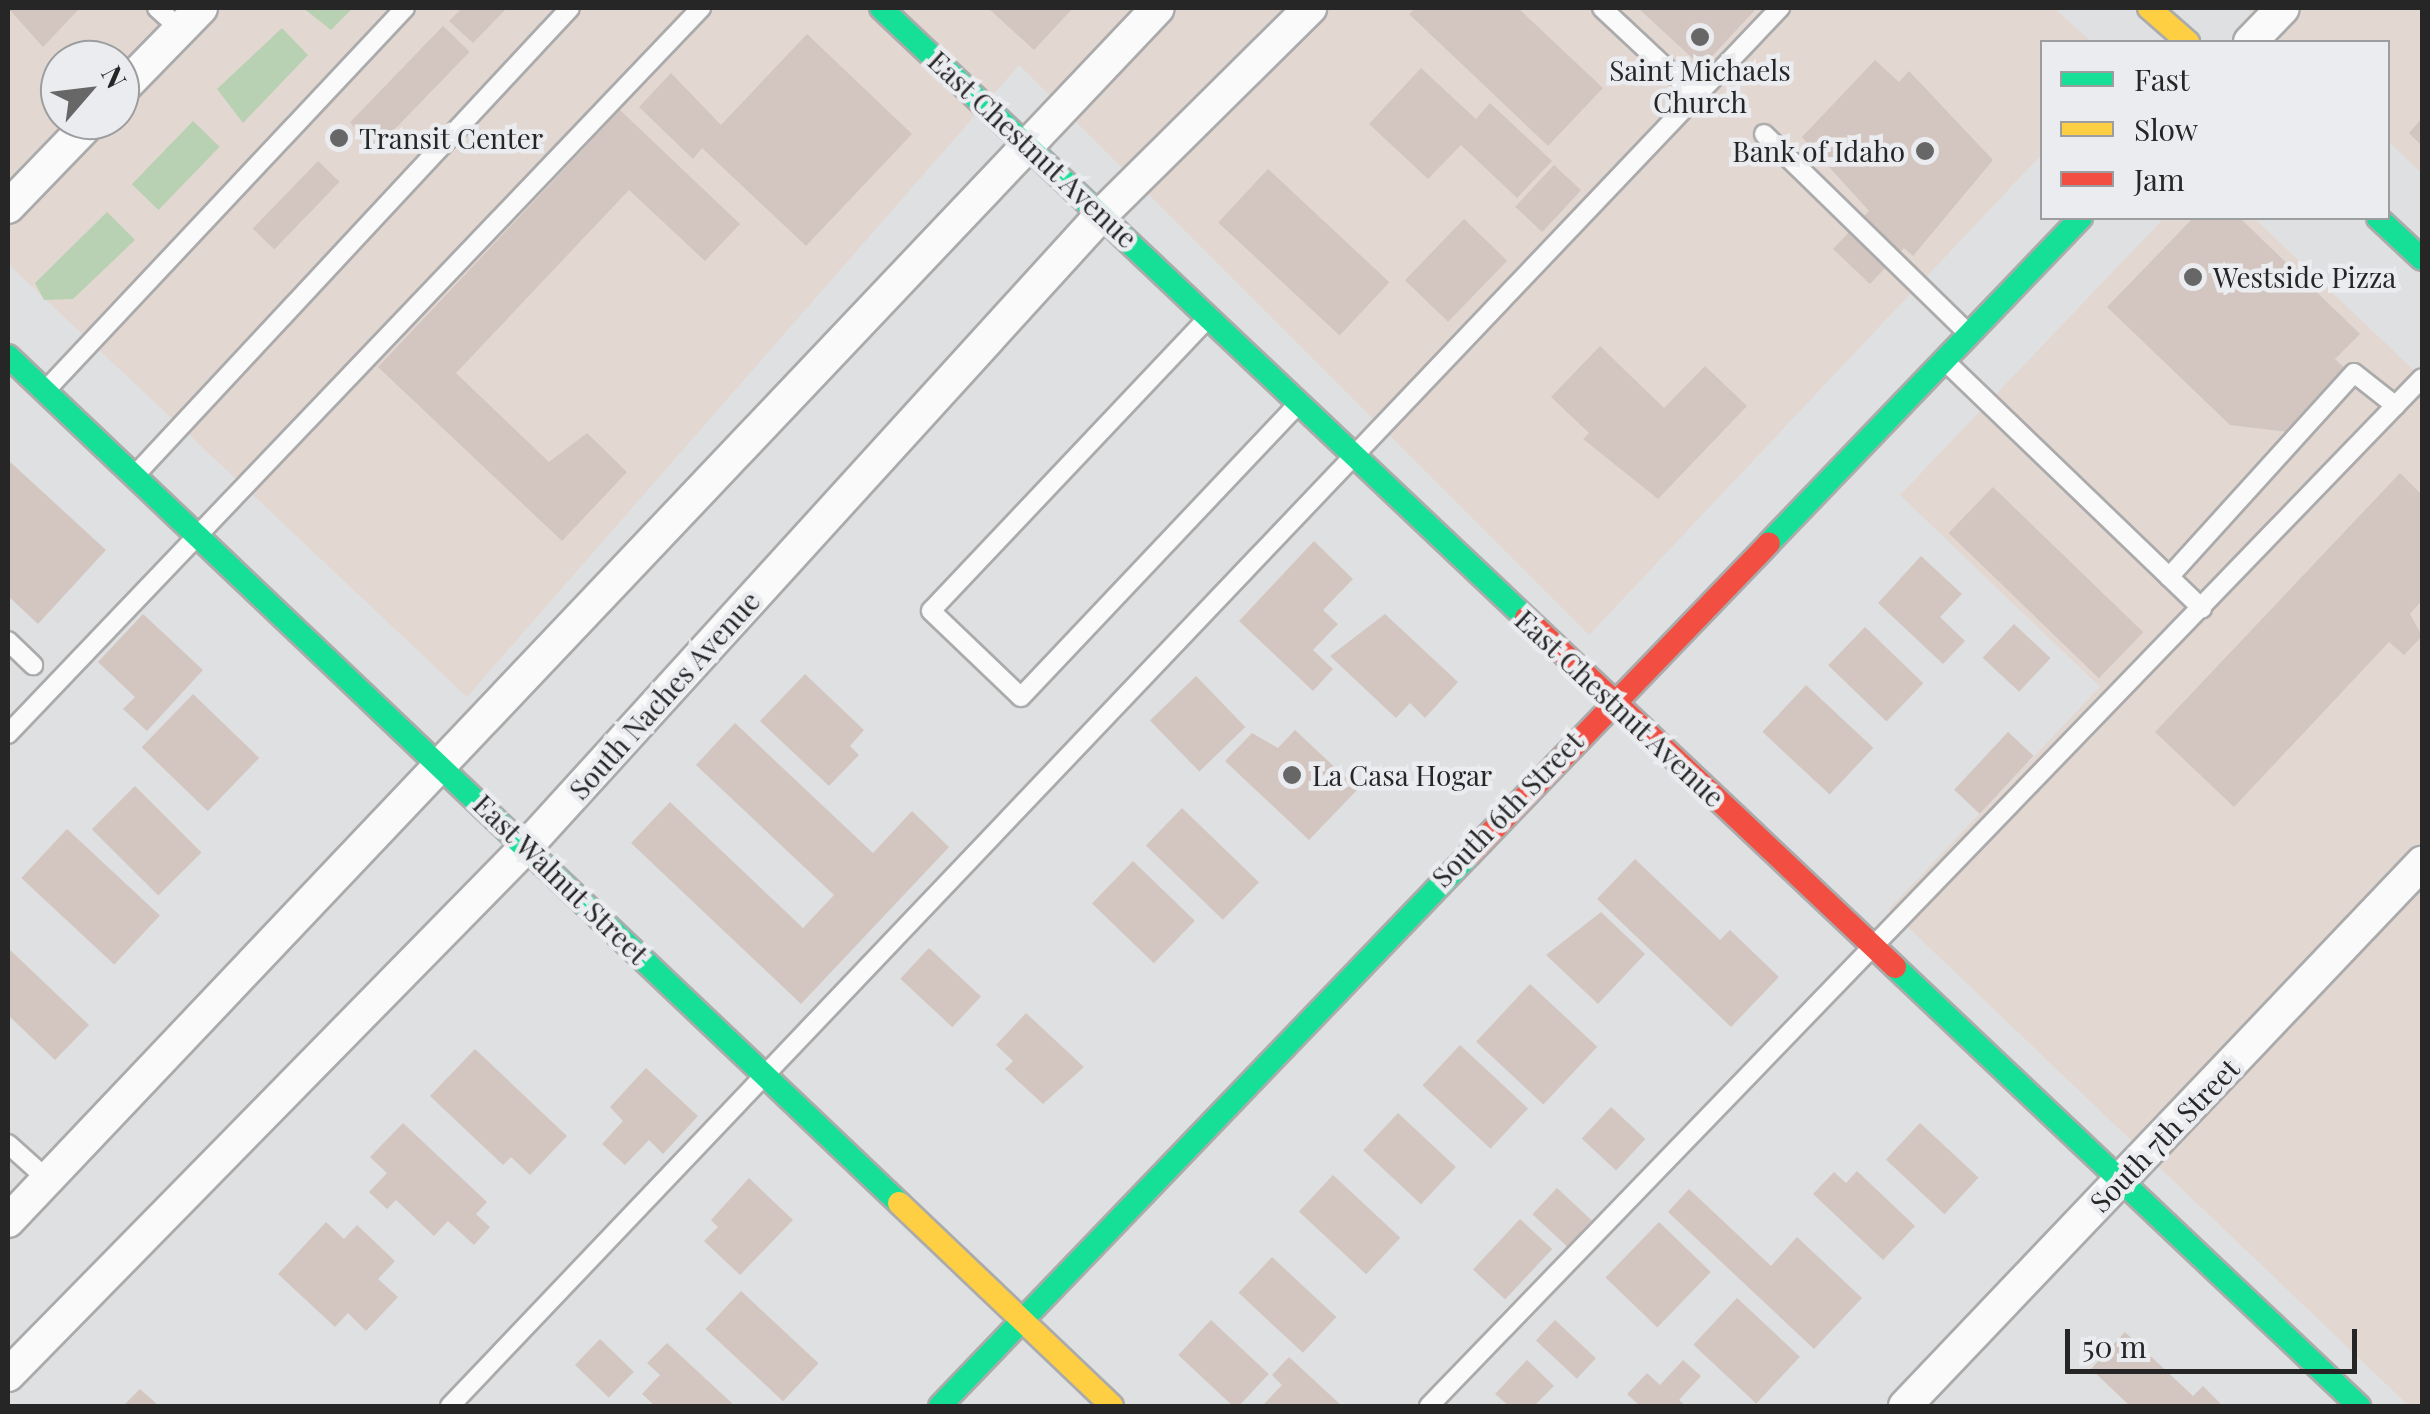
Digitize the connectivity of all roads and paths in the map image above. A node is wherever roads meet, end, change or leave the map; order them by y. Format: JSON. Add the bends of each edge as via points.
{"nodes":[{"id":1,"x":405,"y":8,"type":"edge"},
{"id":2,"x":570,"y":8,"type":"edge"},
{"id":3,"x":701,"y":8,"type":"edge"},
{"id":4,"x":881,"y":8,"type":"edge"},
{"id":5,"x":1158,"y":8,"type":"edge"},
{"id":6,"x":1310,"y":8,"type":"edge"},
{"id":7,"x":1602,"y":8,"type":"edge"},
{"id":8,"x":1780,"y":8,"type":"edge"},
{"id":9,"x":2149,"y":8,"type":"edge"},
{"id":10,"x":2283,"y":8,"type":"edge"},
{"id":11,"x":179,"y":15,"type":"edge"},
{"id":12,"x":2186,"y":40,"type":"edge"},
{"id":13,"x":2252,"y":40,"type":"edge"},
{"id":14,"x":140,"y":65,"type":"edge"},
{"id":15,"x":1696,"y":96,"type":"junction"},
{"id":16,"x":1764,"y":134,"type":"dead end"},
{"id":17,"x":73,"y":140,"type":"edge"},
{"id":18,"x":1029,"y":146,"type":"junction"},
{"id":19,"x":8,"y":207,"type":"edge"},
{"id":20,"x":1102,"y":214,"type":"junction"},
{"id":21,"x":2078,"y":220,"type":"edge"},
{"id":22,"x":2380,"y":220,"type":"edge"},
{"id":23,"x":2422,"y":259,"type":"edge"},
{"id":24,"x":1210,"y":316,"type":"junction"},
{"id":25,"x":1968,"y":333,"type":"junction"},
{"id":26,"x":8,"y":356,"type":"edge"},
{"id":27,"x":1943,"y":359,"type":"junction"},
{"id":28,"x":2422,"y":378,"type":"edge"},
{"id":29,"x":44,"y":391,"type":"junction"},
{"id":30,"x":1300,"y":402,"type":"junction"},
{"id":31,"x":2396,"y":406,"type":"junction"},
{"id":32,"x":1354,"y":455,"type":"junction"},
{"id":33,"x":137,"y":473,"type":"junction"},
{"id":34,"x":198,"y":535,"type":"junction"},
{"id":35,"x":2169,"y":577,"type":"junction"},
{"id":36,"x":2202,"y":608,"type":"junction"},
{"id":37,"x":8,"y":641,"type":"edge"},
{"id":38,"x":33,"y":665,"type":"dead end"},
{"id":39,"x":1610,"y":700,"type":"junction"},
{"id":40,"x":8,"y":734,"type":"edge"},
{"id":41,"x":443,"y":764,"type":"junction"},
{"id":42,"x":527,"y":846,"type":"junction"},
{"id":43,"x":2422,"y":863,"type":"edge"},
{"id":44,"x":1872,"y":947,"type":"junction"},
{"id":45,"x":764,"y":1076,"type":"junction"},
{"id":46,"x":8,"y":1144,"type":"edge"},
{"id":47,"x":47,"y":1179,"type":"junction"},
{"id":48,"x":2120,"y":1180,"type":"junction"},
{"id":49,"x":8,"y":1221,"type":"edge"},
{"id":50,"x":1022,"y":1320,"type":"junction"},
{"id":51,"x":8,"y":1374,"type":"edge"},
{"id":52,"x":450,"y":1406,"type":"edge"},
{"id":53,"x":940,"y":1406,"type":"edge"},
{"id":54,"x":1112,"y":1406,"type":"edge"},
{"id":55,"x":1429,"y":1406,"type":"edge"},
{"id":56,"x":1905,"y":1406,"type":"edge"},
{"id":57,"x":2359,"y":1406,"type":"edge"}],
"edges":[{"from":1,"to":29,"type":"lane"},
{"from":2,"to":33,"type":"lane"},
{"from":3,"to":34,"type":"lane"},
{"from":4,"to":18,"type":"street","name":"East Chestnut Avenue"},
{"from":5,"to":18,"type":"street"},
{"from":6,"to":20,"type":"street","name":"South Naches Avenue"},
{"from":7,"to":15,"type":"lane"},
{"from":8,"to":15,"type":"lane"},
{"from":9,"to":12,"type":"street"},
{"from":10,"to":13,"type":"street"},
{"from":11,"to":14,"type":"street"},
{"from":15,"to":32,"type":"lane"},
{"from":16,"to":25,"type":"lane"},
{"from":17,"to":19,"type":"street"},
{"from":18,"to":20,"type":"street","name":"East Chestnut Avenue"},
{"from":18,"to":41,"type":"street"},
{"from":20,"to":24,"type":"street","name":"East Chestnut Avenue"},
{"from":20,"to":42,"type":"street","name":"South Naches Avenue"},
{"from":21,"to":25,"type":"street","name":"South 6th Street"},
{"from":22,"to":23,"type":"street"},
{"from":24,"to":30,"type":"street","name":"East Chestnut Avenue"},
{"from":24,"to":30,"type":"lane","via":[[931,611],[1022,697]]},
{"from":25,"to":27,"type":"street","name":"South 6th Street"},
{"from":26,"to":29,"type":"street","name":"East Walnut Street"},
{"from":27,"to":35,"type":"lane"},
{"from":27,"to":39,"type":"street","name":"South 6th Street"},
{"from":28,"to":31,"type":"lane"},
{"from":29,"to":33,"type":"street","name":"East Walnut Street"},
{"from":30,"to":32,"type":"street","name":"East Chestnut Avenue"},
{"from":31,"to":35,"type":"lane","via":[[2354,374]]},
{"from":31,"to":36,"type":"lane"},
{"from":32,"to":39,"type":"street","name":"East Chestnut Avenue"},
{"from":32,"to":45,"type":"lane"},
{"from":33,"to":34,"type":"street","name":"East Walnut Street"},
{"from":34,"to":40,"type":"lane"},
{"from":34,"to":41,"type":"street","name":"East Walnut Street"},
{"from":35,"to":36,"type":"lane"},
{"from":36,"to":44,"type":"lane"},
{"from":37,"to":38,"type":"lane"},
{"from":39,"to":44,"type":"street","name":"East Chestnut Avenue"},
{"from":39,"to":50,"type":"street","name":"South 6th Street"},
{"from":41,"to":42,"type":"street","name":"East Walnut Street"},
{"from":41,"to":47,"type":"street"},
{"from":42,"to":45,"type":"street","name":"East Walnut Street"},
{"from":42,"to":51,"type":"street","name":"South Naches Avenue"},
{"from":43,"to":48,"type":"street","name":"South 7th Street"},
{"from":44,"to":48,"type":"street","name":"East Chestnut Avenue"},
{"from":44,"to":55,"type":"lane"},
{"from":45,"to":50,"type":"street","name":"East Walnut Street"},
{"from":45,"to":52,"type":"lane"},
{"from":46,"to":47,"type":"lane"},
{"from":47,"to":49,"type":"street"},
{"from":48,"to":56,"type":"street","name":"South 7th Street"},
{"from":48,"to":57,"type":"street","name":"East Chestnut Avenue"},
{"from":50,"to":53,"type":"street","name":"South 6th Street"},
{"from":50,"to":54,"type":"street","name":"East Walnut Street"}]}
